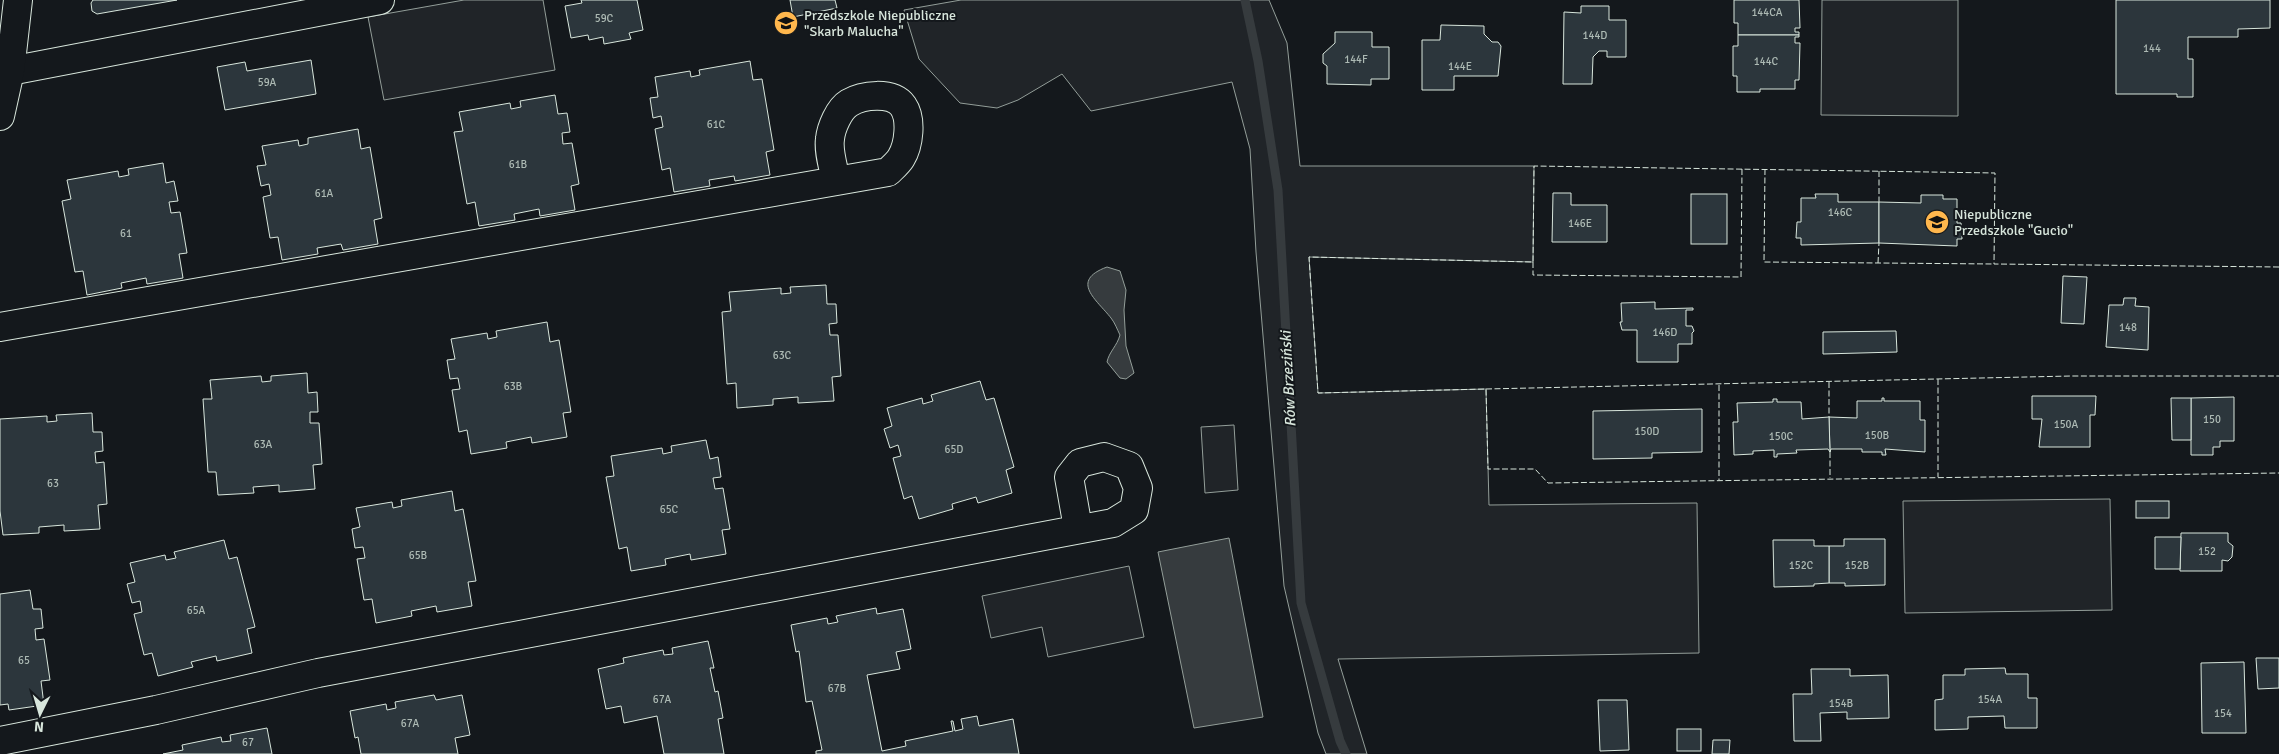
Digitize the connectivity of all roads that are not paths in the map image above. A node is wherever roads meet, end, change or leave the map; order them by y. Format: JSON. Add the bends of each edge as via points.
{"nodes":[{"id":1,"x":18,"y":0,"type":"edge"},
{"id":2,"x":380,"y":0,"type":"edge"},
{"id":3,"x":10,"y":70,"type":"junction"},
{"id":4,"x":0,"y":116,"type":"edge"},
{"id":5,"x":836,"y":181,"type":"dead end"},
{"id":6,"x":0,"y":327,"type":"edge"},
{"id":7,"x":1078,"y":528,"type":"dead end"},
{"id":8,"x":0,"y":741,"type":"edge"}],
"edges":[{"from":1,"to":3,"type":"street"},
{"from":2,"to":3,"type":"street"},
{"from":3,"to":4,"type":"street"},
{"from":5,"to":6,"type":"street"},
{"from":7,"to":8,"type":"street","via":[[318,673]]}]}
